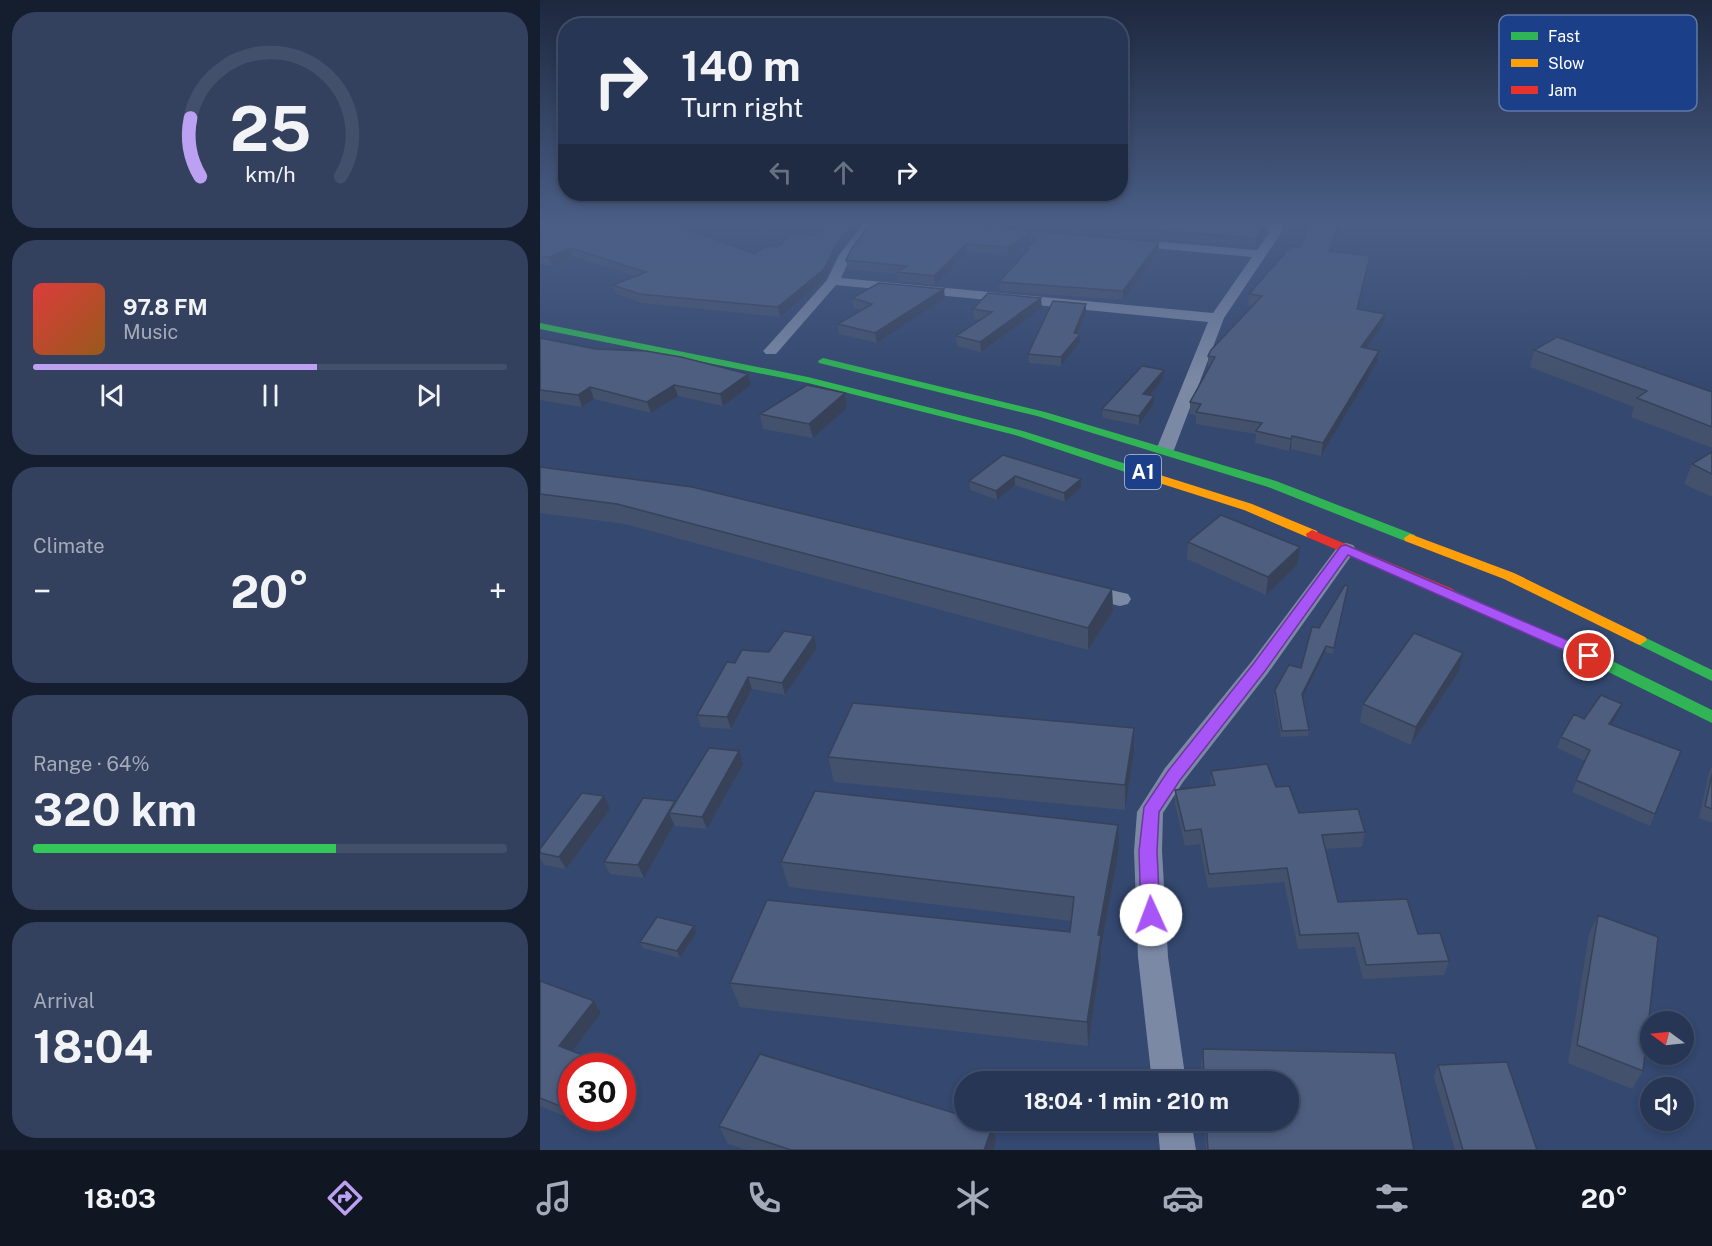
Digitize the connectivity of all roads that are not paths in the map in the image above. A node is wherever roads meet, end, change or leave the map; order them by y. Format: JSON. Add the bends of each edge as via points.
{"nodes":[{"id":1,"x":835,"y":276,"type":"edge"},
{"id":2,"x":1247,"y":276,"type":"edge"},
{"id":3,"x":833,"y":281,"type":"junction"},
{"id":4,"x":1217,"y":318,"type":"junction"},
{"id":5,"x":540,"y":326,"type":"edge"},
{"id":6,"x":766,"y":350,"type":"joint"},
{"id":7,"x":788,"y":354,"type":"dead end"},
{"id":8,"x":807,"y":358,"type":"dead end"},
{"id":9,"x":1165,"y":450,"type":"junction"},
{"id":10,"x":1346,"y":549,"type":"junction"},
{"id":11,"x":1061,"y":585,"type":"edge"},
{"id":12,"x":1119,"y":599,"type":"dead end"},
{"id":13,"x":1712,"y":676,"type":"edge"},
{"id":14,"x":1712,"y":717,"type":"edge"},
{"id":15,"x":1168,"y":1071,"type":"edge"},
{"id":16,"x":1175,"y":1131,"type":"edge"},
{"id":17,"x":1178,"y":1150,"type":"edge"}],
"edges":[{"from":1,"to":3,"type":"street"},
{"from":2,"to":4,"type":"street"},
{"from":3,"to":4,"type":"street"},
{"from":3,"to":6,"type":"street"},
{"from":4,"to":9,"type":"street"},
{"from":5,"to":10,"type":"highway","number":"A1","via":[[808,380],[1019,433],[1248,507]]},
{"from":6,"to":7,"type":"highway"},
{"from":8,"to":9,"type":"highway","number":"A1","via":[[1041,414]]},
{"from":9,"to":13,"type":"highway","number":"A1","via":[[1272,484],[1509,576]]},
{"from":10,"to":14,"type":"highway","number":"A1","via":[[1589,656]]},
{"from":10,"to":15,"type":"street","via":[[1150,812],[1153,957]]},
{"from":11,"to":12,"type":"street"},
{"from":16,"to":17,"type":"street"}]}
